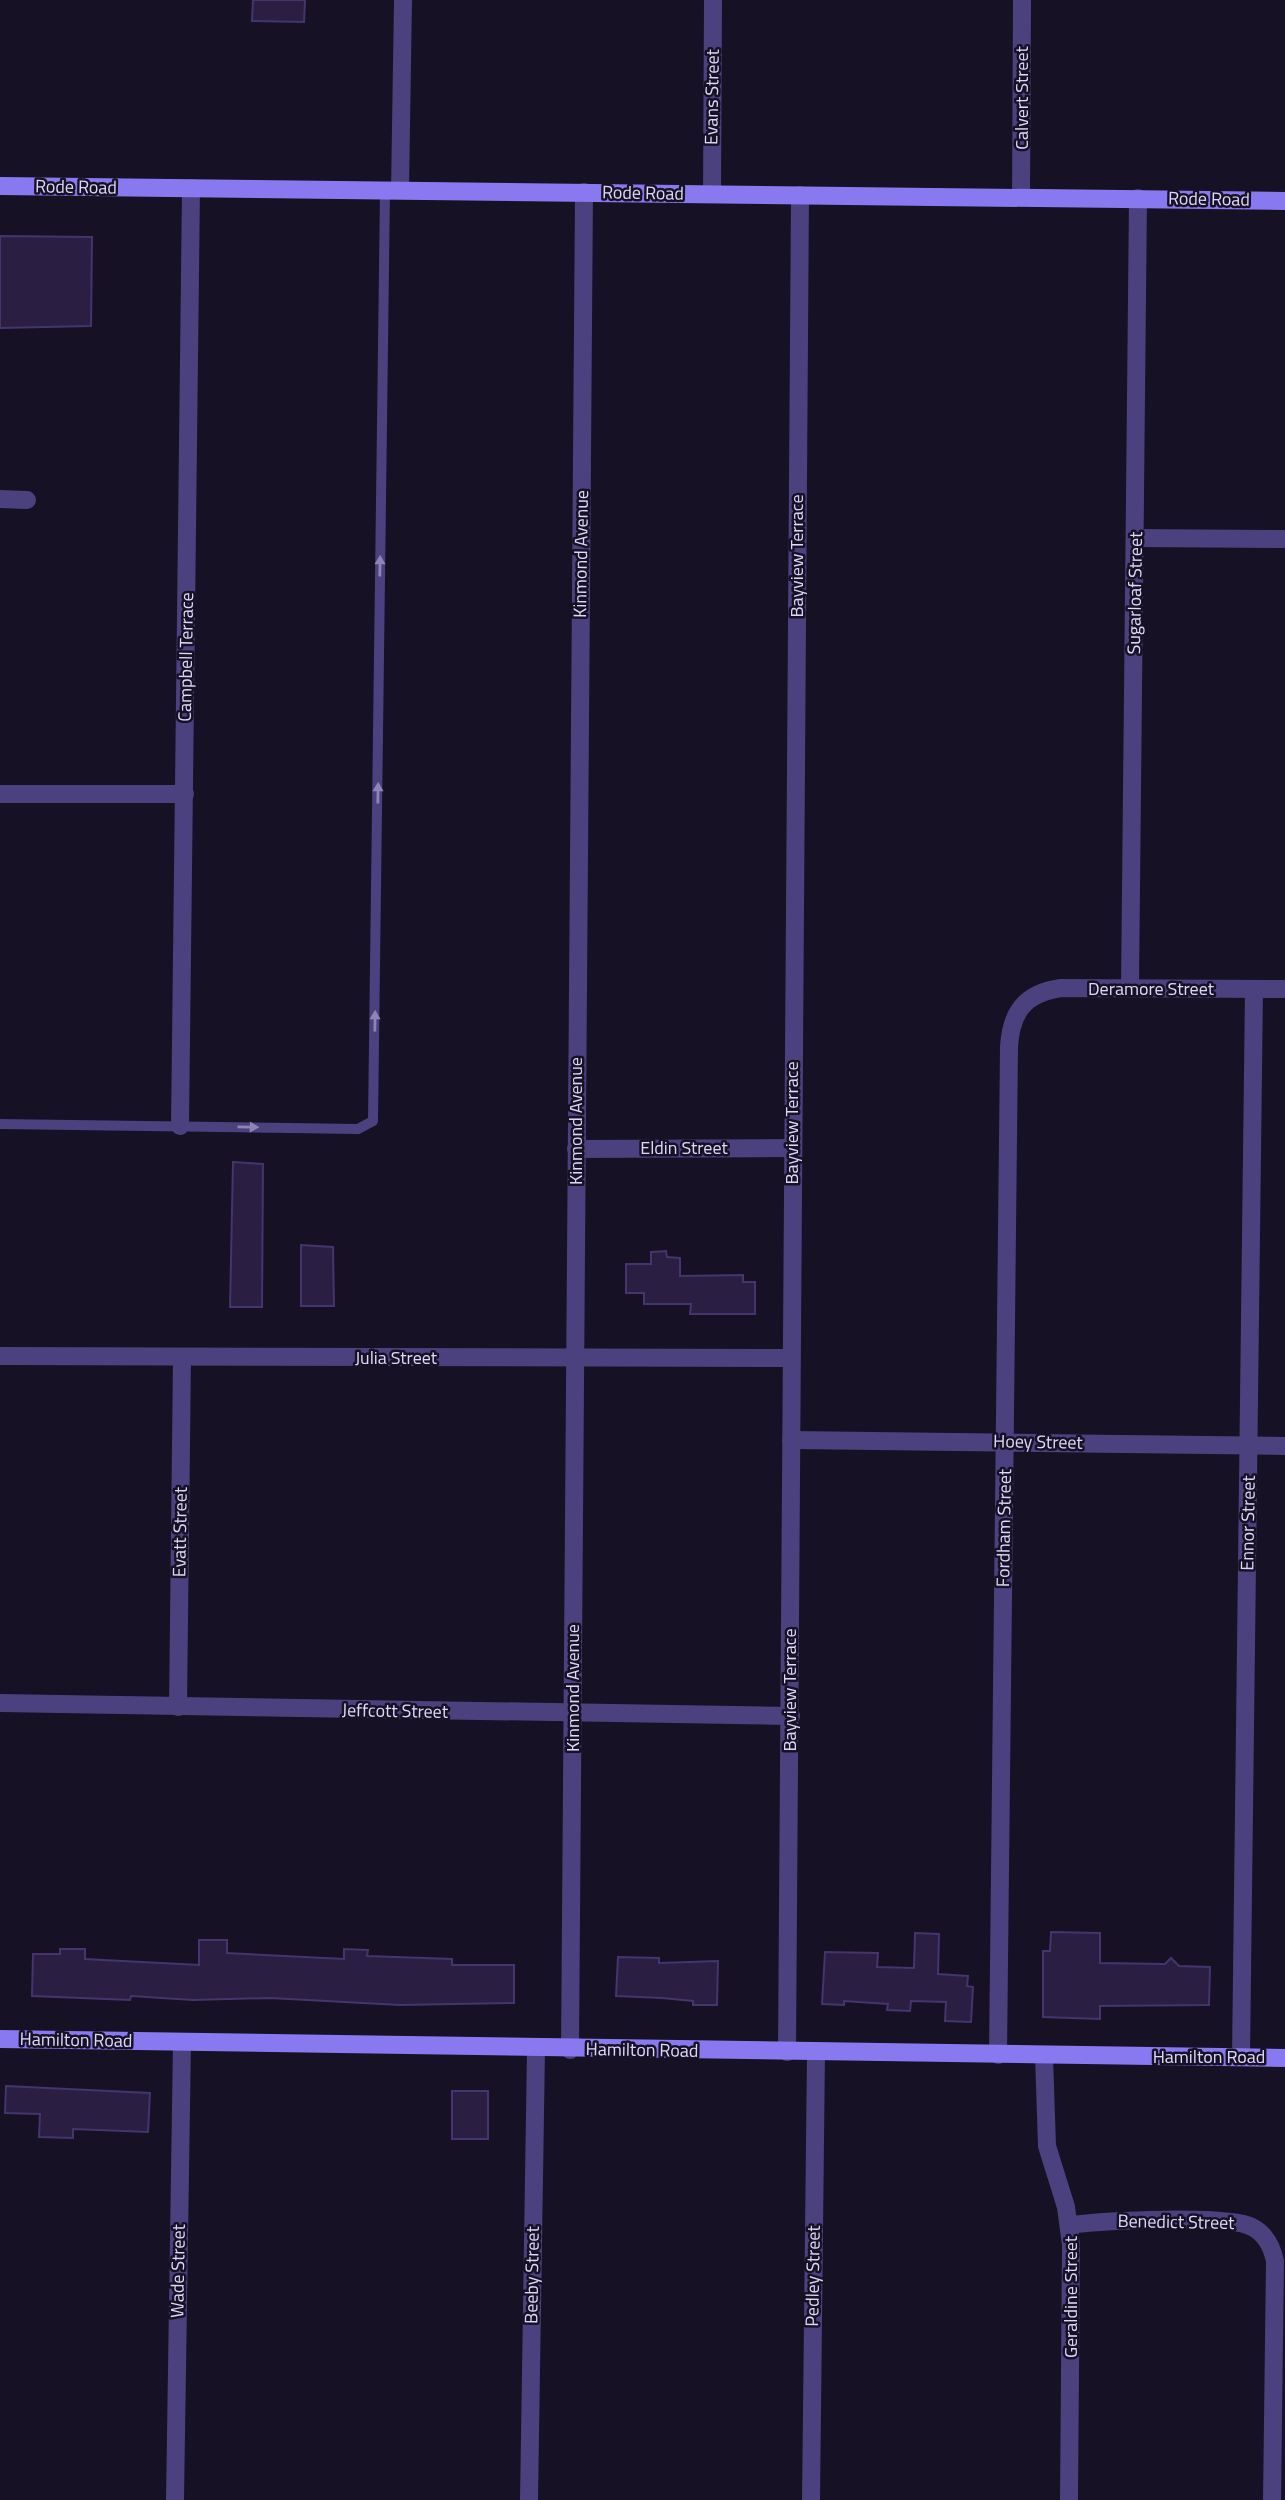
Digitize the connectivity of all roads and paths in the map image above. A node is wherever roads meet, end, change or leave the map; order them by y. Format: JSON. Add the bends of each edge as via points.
{"nodes":[{"id":1,"x":403,"y":0,"type":"edge"},
{"id":2,"x":713,"y":0,"type":"edge"},
{"id":3,"x":1022,"y":0,"type":"edge"},
{"id":4,"x":0,"y":186,"type":"edge"},
{"id":5,"x":191,"y":188,"type":"junction"},
{"id":6,"x":392,"y":190,"type":"junction"},
{"id":7,"x":584,"y":192,"type":"junction"},
{"id":8,"x":712,"y":194,"type":"junction"},
{"id":9,"x":800,"y":195,"type":"junction"},
{"id":10,"x":1021,"y":197,"type":"junction"},
{"id":11,"x":1138,"y":198,"type":"junction"},
{"id":12,"x":1285,"y":201,"type":"edge"},
{"id":13,"x":0,"y":499,"type":"edge"},
{"id":14,"x":27,"y":500,"type":"dead end"},
{"id":15,"x":1135,"y":538,"type":"junction"},
{"id":16,"x":1285,"y":539,"type":"edge"},
{"id":17,"x":0,"y":794,"type":"edge"},
{"id":18,"x":185,"y":794,"type":"junction"},
{"id":19,"x":1130,"y":988,"type":"junction"},
{"id":20,"x":1254,"y":989,"type":"junction"},
{"id":21,"x":1285,"y":989,"type":"edge"},
{"id":22,"x":1021,"y":1004,"type":"joint"},
{"id":23,"x":0,"y":1124,"type":"edge"},
{"id":24,"x":180,"y":1126,"type":"junction"},
{"id":25,"x":792,"y":1148,"type":"junction"},
{"id":26,"x":576,"y":1149,"type":"junction"},
{"id":27,"x":0,"y":1356,"type":"edge"},
{"id":28,"x":182,"y":1357,"type":"junction"},
{"id":29,"x":791,"y":1358,"type":"junction"},
{"id":30,"x":576,"y":1360,"type":"junction"},
{"id":31,"x":790,"y":1440,"type":"junction"},
{"id":32,"x":1005,"y":1442,"type":"junction"},
{"id":33,"x":1249,"y":1445,"type":"junction"},
{"id":34,"x":1285,"y":1446,"type":"edge"},
{"id":35,"x":0,"y":1703,"type":"edge"},
{"id":36,"x":178,"y":1707,"type":"junction"},
{"id":37,"x":572,"y":1713,"type":"junction"},
{"id":38,"x":791,"y":1716,"type":"junction"},
{"id":39,"x":0,"y":2039,"type":"edge"},
{"id":40,"x":182,"y":2042,"type":"junction"},
{"id":41,"x":536,"y":2049,"type":"junction"},
{"id":42,"x":570,"y":2049,"type":"junction"},
{"id":43,"x":787,"y":2052,"type":"junction"},
{"id":44,"x":816,"y":2052,"type":"junction"},
{"id":45,"x":998,"y":2055,"type":"junction"},
{"id":46,"x":1045,"y":2056,"type":"junction"},
{"id":47,"x":1241,"y":2057,"type":"junction"},
{"id":48,"x":1285,"y":2058,"type":"edge"},
{"id":49,"x":1070,"y":2225,"type":"junction"},
{"id":50,"x":175,"y":2500,"type":"edge"},
{"id":51,"x":529,"y":2500,"type":"edge"},
{"id":52,"x":811,"y":2500,"type":"edge"},
{"id":53,"x":1069,"y":2500,"type":"edge"},
{"id":54,"x":1272,"y":2500,"type":"edge"}],
"edges":[{"from":1,"to":6,"type":"street"},
{"from":2,"to":8,"type":"street","name":"Evans Street"},
{"from":3,"to":10,"type":"street","name":"Calvert Street"},
{"from":4,"to":5,"type":"main road","name":"Rode Road"},
{"from":5,"to":6,"type":"main road","name":"Rode Road"},
{"from":5,"to":18,"type":"street","name":"Campbell Terrace"},
{"from":6,"to":7,"type":"main road","name":"Rode Road"},
{"from":24,"to":6,"type":"lane","one_way":true,"via":[[358,1129],[373,1121]]},
{"from":7,"to":8,"type":"main road","name":"Rode Road"},
{"from":7,"to":26,"type":"street","name":"Kinmond Avenue"},
{"from":8,"to":9,"type":"main road","name":"Rode Road"},
{"from":9,"to":10,"type":"main road","name":"Rode Road"},
{"from":9,"to":25,"type":"street","name":"Bayview Terrace"},
{"from":10,"to":11,"type":"main road","name":"Rode Road"},
{"from":11,"to":12,"type":"main road","name":"Rode Road"},
{"from":11,"to":15,"type":"street","name":"Sugarloaf Street"},
{"from":13,"to":14,"type":"street"},
{"from":15,"to":16,"type":"street"},
{"from":15,"to":19,"type":"street","name":"Sugarloaf Street"},
{"from":17,"to":18,"type":"street"},
{"from":18,"to":24,"type":"street","name":"Campbell Terrace"},
{"from":19,"to":20,"type":"street","name":"Deramore Street"},
{"from":19,"to":22,"type":"street","name":"Deramore Street","via":[[1049,990]]},
{"from":20,"to":21,"type":"street","name":"Deramore Street"},
{"from":20,"to":33,"type":"street","name":"Ennor Street"},
{"from":22,"to":32,"type":"street","name":"Fordham Street","via":[[1012,1022],[1009,1047]]},
{"from":23,"to":24,"type":"lane"},
{"from":25,"to":26,"type":"street","name":"Eldin Street"},
{"from":25,"to":29,"type":"street","name":"Bayview Terrace"},
{"from":26,"to":30,"type":"street","name":"Kinmond Avenue"},
{"from":27,"to":28,"type":"street","name":"Julia Street"},
{"from":28,"to":30,"type":"street","name":"Julia Street"},
{"from":28,"to":36,"type":"street","name":"Evatt Street"},
{"from":29,"to":30,"type":"street","name":"Julia Street"},
{"from":29,"to":31,"type":"street","name":"Bayview Terrace"},
{"from":30,"to":37,"type":"street","name":"Kinmond Avenue"},
{"from":31,"to":32,"type":"street","name":"Hoey Street"},
{"from":31,"to":38,"type":"street","name":"Bayview Terrace"},
{"from":32,"to":33,"type":"street","name":"Hoey Street"},
{"from":32,"to":45,"type":"street","name":"Fordham Street"},
{"from":33,"to":34,"type":"street","name":"Hoey Street"},
{"from":33,"to":47,"type":"street","name":"Ennor Street"},
{"from":35,"to":36,"type":"street","name":"Jeffcott Street"},
{"from":36,"to":37,"type":"street","name":"Jeffcott Street"},
{"from":37,"to":38,"type":"street","name":"Jeffcott Street"},
{"from":37,"to":42,"type":"street","name":"Kinmond Avenue"},
{"from":38,"to":43,"type":"street","name":"Bayview Terrace"},
{"from":39,"to":40,"type":"main road","name":"Hamilton Road"},
{"from":40,"to":41,"type":"main road","name":"Hamilton Road"},
{"from":40,"to":50,"type":"street","name":"Wade Street"},
{"from":41,"to":42,"type":"main road","name":"Hamilton Road"},
{"from":41,"to":51,"type":"street","name":"Beeby Street"},
{"from":42,"to":43,"type":"main road","name":"Hamilton Road"},
{"from":43,"to":44,"type":"main road","name":"Hamilton Road"},
{"from":44,"to":45,"type":"main road","name":"Hamilton Road"},
{"from":44,"to":52,"type":"street","name":"Pedley Street"},
{"from":45,"to":46,"type":"main road","name":"Hamilton Road"},
{"from":46,"to":47,"type":"main road","name":"Hamilton Road"},
{"from":46,"to":49,"type":"street","name":"Geraldine Street","via":[[1047,2146]]},
{"from":47,"to":48,"type":"main road","name":"Hamilton Road"},
{"from":49,"to":53,"type":"street","name":"Geraldine Street"},
{"from":49,"to":54,"type":"street","name":"Benedict Street","via":[[1235,2222],[1255,2228],[1268,2240],[1275,2261]]}]}
